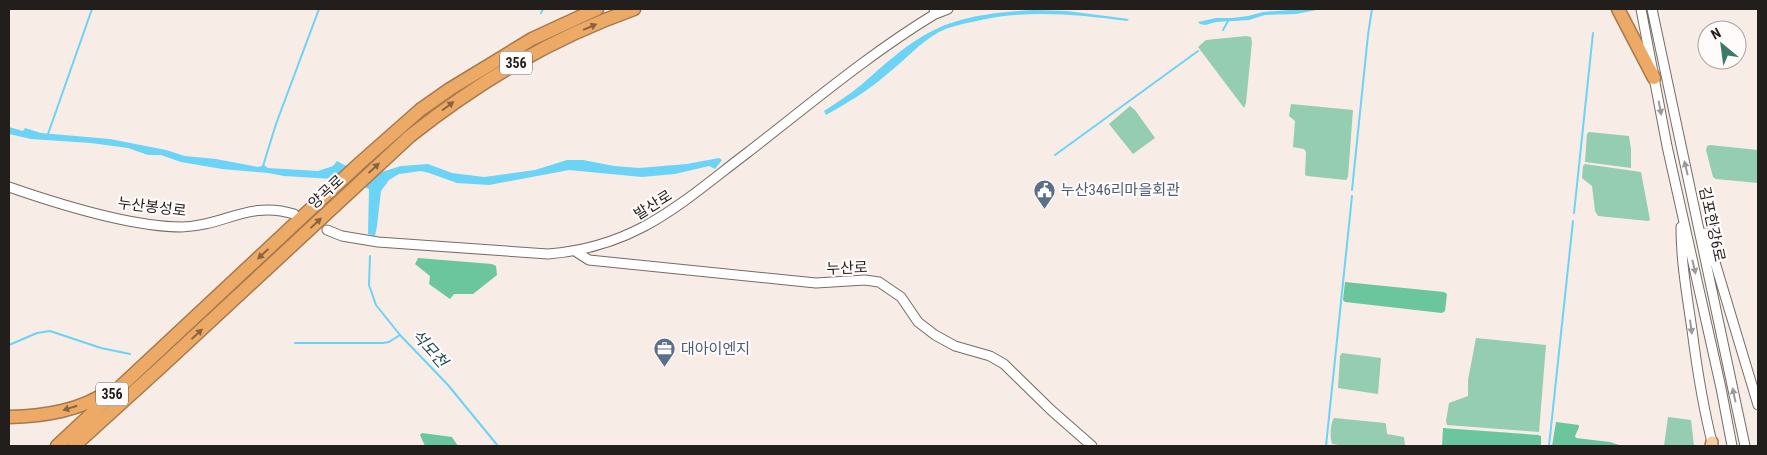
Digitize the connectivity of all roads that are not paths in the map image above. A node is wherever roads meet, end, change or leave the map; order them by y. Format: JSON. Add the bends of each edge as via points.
{"nodes":[{"id":1,"x":597,"y":9,"type":"edge"},
{"id":2,"x":634,"y":9,"type":"edge"},
{"id":3,"x":948,"y":9,"type":"edge"},
{"id":4,"x":1618,"y":9,"type":"edge"},
{"id":5,"x":1641,"y":9,"type":"edge"},
{"id":6,"x":1652,"y":9,"type":"edge"},
{"id":7,"x":935,"y":11,"type":"edge"},
{"id":8,"x":1654,"y":78,"type":"junction"},
{"id":9,"x":9,"y":186,"type":"edge"},
{"id":10,"x":1681,"y":209,"type":"junction"},
{"id":11,"x":1695,"y":209,"type":"junction"},
{"id":12,"x":294,"y":214,"type":"dead end"},
{"id":13,"x":327,"y":230,"type":"dead end"},
{"id":14,"x":575,"y":251,"type":"junction"},
{"id":15,"x":168,"y":343,"type":"junction"},
{"id":16,"x":161,"y":367,"type":"junction"},
{"id":17,"x":1758,"y":405,"type":"edge"},
{"id":18,"x":9,"y":417,"type":"edge"},
{"id":19,"x":1712,"y":445,"type":"edge"},
{"id":20,"x":1732,"y":445,"type":"edge"},
{"id":21,"x":1745,"y":445,"type":"edge"},
{"id":22,"x":57,"y":446,"type":"edge"},
{"id":23,"x":74,"y":446,"type":"edge"},
{"id":24,"x":86,"y":446,"type":"edge"},
{"id":25,"x":1092,"y":446,"type":"edge"}],
"edges":[{"from":1,"to":15,"type":"highway","name":"양곡로","number":"356","one_way":true,"via":[[532,39],[443,94],[324,196]]},
{"from":16,"to":2,"type":"highway","name":"양곡로","number":"356","one_way":true,"via":[[410,136],[452,103],[536,52]]},
{"from":3,"to":7,"type":"street","name":"발산로"},
{"from":4,"to":8,"type":"highway"},
{"from":5,"to":8,"type":"street","name":"김포한강6로"},
{"from":11,"to":6,"type":"street","name":"김포한강6로","one_way":true},
{"from":7,"to":14,"type":"street","name":"발산로","via":[[668,213],[629,235]]},
{"from":8,"to":10,"type":"street","name":"김포한강6로","one_way":true},
{"from":9,"to":12,"type":"street","name":"누산봉성로","via":[[40,198],[166,226],[196,226],[259,209]]},
{"from":10,"to":19,"type":"street","one_way":true,"via":[[1681,253],[1700,387]]},
{"from":10,"to":20,"type":"street","name":"김포한강6로","one_way":true},
{"from":11,"to":17,"type":"street","via":[[1711,249]]},
{"from":21,"to":11,"type":"street","name":"김포한강6로","one_way":true},
{"from":13,"to":14,"type":"street","name":"발산로","via":[[378,242],[548,254]]},
{"from":14,"to":25,"type":"street","name":"누산로","via":[[588,260],[816,283],[878,282],[901,297],[918,322],[935,335],[954,346],[990,356],[1004,364]]},
{"from":15,"to":18,"type":"highway","one_way":true,"via":[[116,386],[89,402],[44,415]]},
{"from":15,"to":22,"type":"highway","name":"양곡로","number":"356"},
{"from":16,"to":23,"type":"highway","name":"양곡로","number":"356"},
{"from":16,"to":24,"type":"highway"}]}
